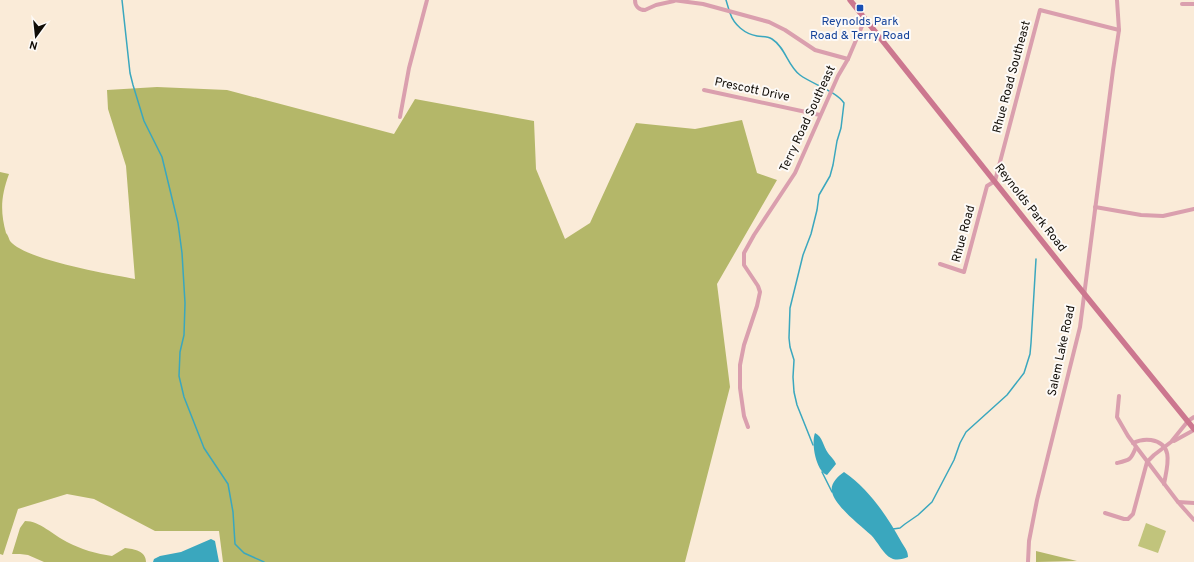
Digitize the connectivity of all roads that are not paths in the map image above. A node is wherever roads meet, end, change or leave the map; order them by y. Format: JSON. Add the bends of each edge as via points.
{"nodes":[{"id":1,"x":427,"y":0,"type":"edge"},
{"id":2,"x":635,"y":0,"type":"edge"},
{"id":3,"x":655,"y":0,"type":"edge"},
{"id":4,"x":674,"y":0,"type":"edge"},
{"id":5,"x":850,"y":0,"type":"edge"},
{"id":6,"x":1117,"y":0,"type":"edge"},
{"id":7,"x":1182,"y":4,"type":"dead end"},
{"id":8,"x":1194,"y":4,"type":"edge"},
{"id":9,"x":652,"y":7,"type":"junction"},
{"id":10,"x":865,"y":19,"type":"junction"},
{"id":11,"x":1119,"y":30,"type":"junction"},
{"id":12,"x":848,"y":60,"type":"junction"},
{"id":13,"x":704,"y":90,"type":"dead end"},
{"id":14,"x":820,"y":115,"type":"junction"},
{"id":15,"x":400,"y":117,"type":"dead end"},
{"id":16,"x":995,"y":181,"type":"junction"},
{"id":17,"x":1095,"y":207,"type":"junction"},
{"id":18,"x":1194,"y":209,"type":"edge"},
{"id":19,"x":940,"y":264,"type":"dead end"},
{"id":20,"x":1084,"y":293,"type":"junction"},
{"id":21,"x":1119,"y":396,"type":"dead end"},
{"id":22,"x":1194,"y":417,"type":"edge"},
{"id":23,"x":1188,"y":421,"type":"junction"},
{"id":24,"x":748,"y":427,"type":"dead end"},
{"id":25,"x":1194,"y":430,"type":"edge"},
{"id":26,"x":1171,"y":442,"type":"junction"},
{"id":27,"x":1134,"y":445,"type":"junction"},
{"id":28,"x":1165,"y":447,"type":"junction"},
{"id":29,"x":1147,"y":462,"type":"junction"},
{"id":30,"x":1117,"y":463,"type":"dead end"},
{"id":31,"x":1164,"y":484,"type":"junction"},
{"id":32,"x":1178,"y":502,"type":"junction"},
{"id":33,"x":1194,"y":503,"type":"edge"},
{"id":34,"x":1105,"y":513,"type":"dead end"},
{"id":35,"x":1194,"y":520,"type":"edge"},
{"id":36,"x":1028,"y":562,"type":"edge"}],
"edges":[{"from":1,"to":15,"type":"street"},
{"from":2,"to":9,"type":"street","via":[[641,9],[648,10]]},
{"from":3,"to":9,"type":"street"},
{"from":4,"to":9,"type":"street"},
{"from":4,"to":12,"type":"street","via":[[703,4],[770,22],[815,50]]},
{"from":5,"to":10,"type":"main road","name":"Reynolds Park Road"},
{"from":6,"to":11,"type":"street","name":"Salem Lake Road"},
{"from":7,"to":8,"type":"street"},
{"from":10,"to":12,"type":"street","name":"Terry Road Southeast"},
{"from":10,"to":16,"type":"main road","name":"Reynolds Park Road"},
{"from":11,"to":16,"type":"street","name":"Rhue Road Southeast","via":[[1040,10]]},
{"from":11,"to":17,"type":"street","name":"Salem Lake Road"},
{"from":12,"to":14,"type":"street","name":"Terry Road Southeast"},
{"from":13,"to":14,"type":"street","name":"Prescott Drive"},
{"from":14,"to":24,"type":"street","name":"Terry Road Southeast","via":[[794,173],[744,253],[744,265],[760,292],[740,365],[740,388]]},
{"from":16,"to":19,"type":"street","name":"Rhue Road","via":[[987,186],[964,272]]},
{"from":16,"to":20,"type":"main road","name":"Reynolds Park Road"},
{"from":17,"to":18,"type":"street","via":[[1163,216]]},
{"from":17,"to":20,"type":"street","name":"Salem Lake Road"},
{"from":20,"to":23,"type":"main road","name":"Reynolds Park Road"},
{"from":20,"to":36,"type":"street","name":"Salem Lake Road","via":[[1080,327],[1037,500],[1029,541]]},
{"from":21,"to":27,"type":"street","via":[[1117,417]]},
{"from":22,"to":23,"type":"street"},
{"from":23,"to":25,"type":"main road","name":"Reynolds Park Road"},
{"from":23,"to":26,"type":"street"},
{"from":25,"to":26,"type":"street"},
{"from":26,"to":28,"type":"street"},
{"from":27,"to":28,"type":"street","via":[[1138,440],[1146,440],[1157,441]]},
{"from":27,"to":29,"type":"street"},
{"from":27,"to":30,"type":"street","via":[[1131,458]]},
{"from":28,"to":29,"type":"street"},
{"from":28,"to":31,"type":"street","via":[[1168,457]]},
{"from":29,"to":31,"type":"street"},
{"from":29,"to":34,"type":"street","via":[[1133,514],[1124,519]]},
{"from":31,"to":32,"type":"street"},
{"from":32,"to":33,"type":"street"},
{"from":32,"to":35,"type":"street"}]}
